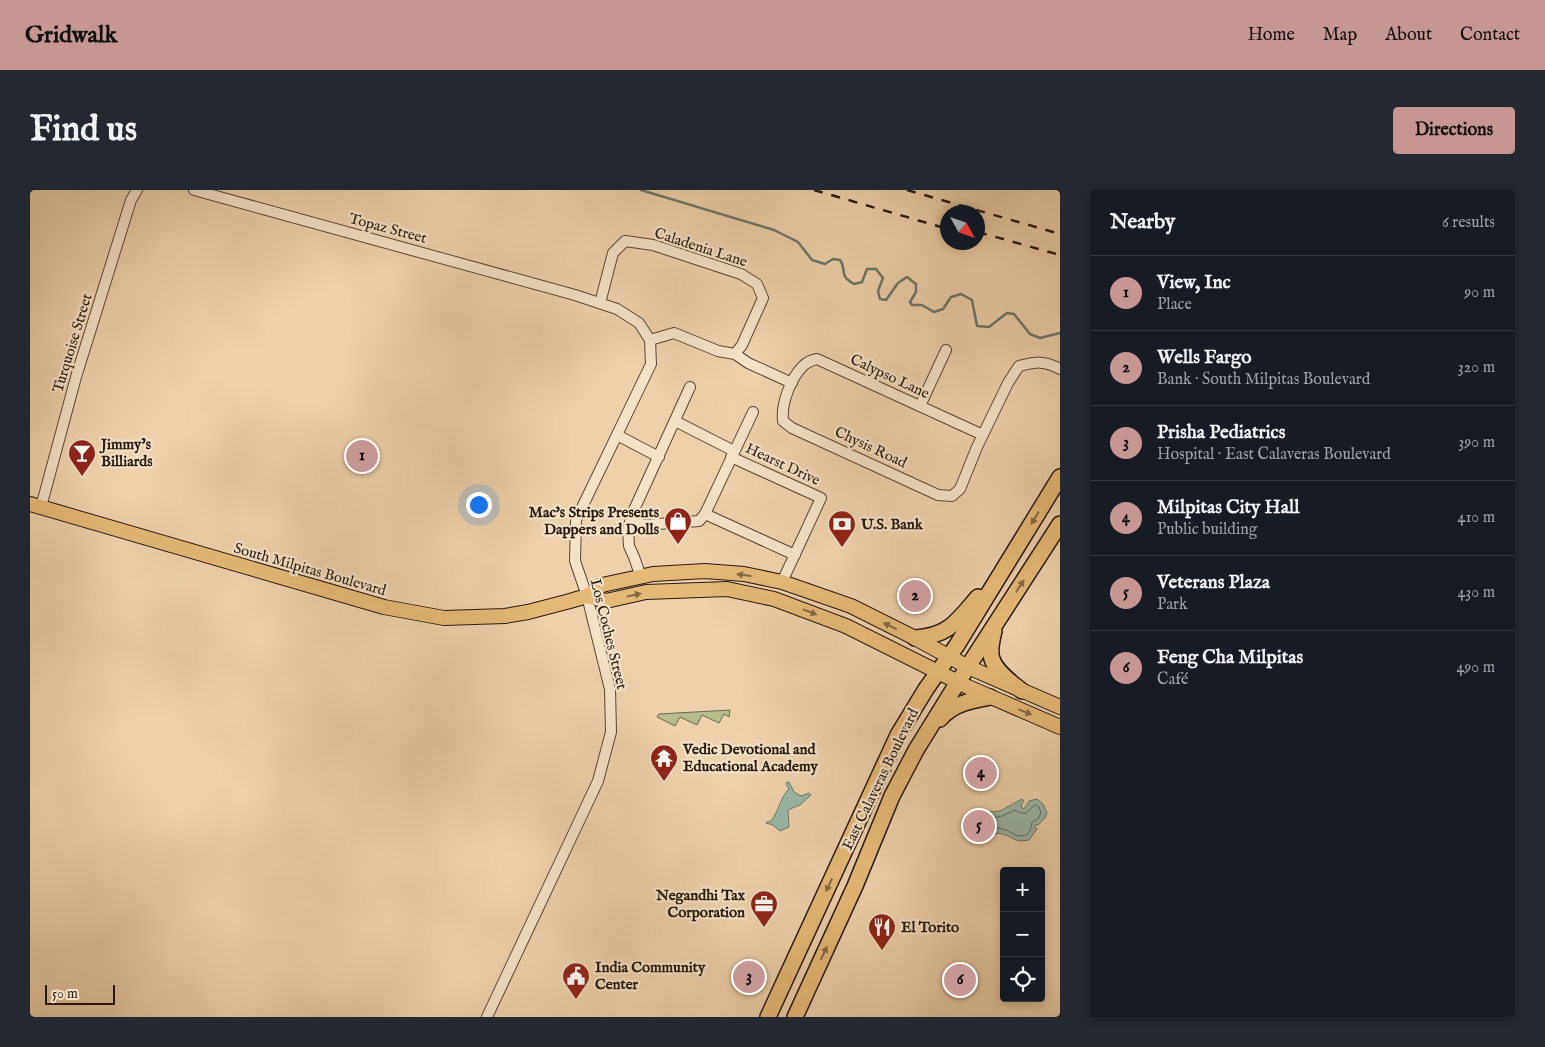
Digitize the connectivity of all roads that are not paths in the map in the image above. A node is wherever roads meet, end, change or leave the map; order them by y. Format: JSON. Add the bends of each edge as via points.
{"nodes":[{"id":1,"x":138,"y":190,"type":"edge"},
{"id":2,"x":194,"y":190,"type":"edge"},
{"id":3,"x":600,"y":304,"type":"junction"},
{"id":4,"x":650,"y":340,"type":"junction"},
{"id":5,"x":946,"y":350,"type":"dead end"},
{"id":6,"x":735,"y":354,"type":"junction"},
{"id":7,"x":1060,"y":369,"type":"edge"},
{"id":8,"x":792,"y":383,"type":"junction"},
{"id":9,"x":690,"y":387,"type":"dead end"},
{"id":10,"x":920,"y":406,"type":"junction"},
{"id":11,"x":753,"y":412,"type":"dead end"},
{"id":12,"x":675,"y":421,"type":"junction"},
{"id":13,"x":617,"y":435,"type":"junction"},
{"id":14,"x":983,"y":435,"type":"junction"},
{"id":15,"x":732,"y":454,"type":"junction"},
{"id":16,"x":659,"y":457,"type":"junction"},
{"id":17,"x":1060,"y":477,"type":"edge"},
{"id":18,"x":36,"y":506,"type":"edge"},
{"id":19,"x":705,"y":514,"type":"junction"},
{"id":20,"x":632,"y":519,"type":"junction"},
{"id":21,"x":1060,"y":524,"type":"edge"},
{"id":22,"x":795,"y":555,"type":"junction"},
{"id":23,"x":1003,"y":570,"type":"junction"},
{"id":24,"x":641,"y":577,"type":"junction"},
{"id":25,"x":782,"y":582,"type":"junction"},
{"id":26,"x":587,"y":596,"type":"junction"},
{"id":27,"x":994,"y":627,"type":"junction"},
{"id":28,"x":915,"y":638,"type":"junction"},
{"id":29,"x":949,"y":656,"type":"junction"},
{"id":30,"x":968,"y":667,"type":"junction"},
{"id":31,"x":938,"y":672,"type":"junction"},
{"id":32,"x":958,"y":682,"type":"junction"},
{"id":33,"x":1022,"y":691,"type":"junction"},
{"id":34,"x":990,"y":698,"type":"junction"},
{"id":35,"x":1060,"y":707,"type":"edge"},
{"id":36,"x":1060,"y":727,"type":"edge"},
{"id":37,"x":916,"y":750,"type":"junction"},
{"id":38,"x":487,"y":1017,"type":"edge"},
{"id":39,"x":768,"y":1017,"type":"edge"},
{"id":40,"x":795,"y":1017,"type":"edge"}],
"edges":[{"from":1,"to":18,"type":"street","name":"Turquoise Street","via":[[131,200]]},
{"from":2,"to":3,"type":"street","name":"Topaz Street"},
{"from":3,"to":4,"type":"street","via":[[617,309],[639,324]]},
{"from":3,"to":6,"type":"street","name":"Caladenia Lane","via":[[613,252],[625,242],[653,245],[741,274],[757,284],[763,298]]},
{"from":4,"to":6,"type":"street","via":[[674,333],[718,351]]},
{"from":4,"to":13,"type":"street","name":"Los Coches Street","via":[[651,364]]},
{"from":5,"to":10,"type":"street"},
{"from":6,"to":8,"type":"street"},
{"from":7,"to":14,"type":"street","name":"Chysis Road","via":[[1041,362],[1018,366]]},
{"from":8,"to":10,"type":"street","name":"Calypso Lane","via":[[803,366],[817,359]]},
{"from":8,"to":14,"type":"street","name":"Chysis Road","via":[[784,400],[782,420],[792,428],[938,495],[952,496],[960,489]]},
{"from":9,"to":12,"type":"street"},
{"from":10,"to":14,"type":"street","name":"Calypso Lane"},
{"from":11,"to":15,"type":"street"},
{"from":12,"to":15,"type":"street"},
{"from":12,"to":16,"type":"street"},
{"from":13,"to":16,"type":"street"},
{"from":13,"to":26,"type":"street","name":"Los Coches Street","via":[[576,520],[574,561]]},
{"from":15,"to":19,"type":"street"},
{"from":15,"to":22,"type":"street","name":"Hearst Drive","via":[[821,498]]},
{"from":16,"to":20,"type":"street"},
{"from":17,"to":23,"type":"highway","name":"East Calaveras Boulevard","one_way":true},
{"from":18,"to":26,"type":"main road","name":"South Milpitas Boulevard","via":[[384,607],[444,618],[505,616]]},
{"from":19,"to":20,"type":"street","via":[[699,521],[643,525]]},
{"from":19,"to":22,"type":"street"},
{"from":20,"to":24,"type":"street","via":[[628,546]]},
{"from":27,"to":21,"type":"highway","name":"East Calaveras Boulevard","one_way":true},
{"from":22,"to":25,"type":"street","name":"Hearst Drive"},
{"from":23,"to":28,"type":"highway","via":[[947,630]]},
{"from":23,"to":29,"type":"highway","name":"East Calaveras Boulevard"},
{"from":25,"to":24,"type":"main road","name":"South Milpitas Boulevard","one_way":true,"via":[[744,574],[704,571]]},
{"from":24,"to":26,"type":"main road","name":"South Milpitas Boulevard","via":[[602,585]]},
{"from":28,"to":25,"type":"main road","name":"South Milpitas Boulevard","one_way":true,"via":[[851,606]]},
{"from":26,"to":31,"type":"main road","name":"South Milpitas Boulevard","one_way":true,"via":[[606,600],[646,592],[727,589],[764,596],[846,626]]},
{"from":26,"to":38,"type":"street","name":"Los Coches Street","via":[[610,689],[611,732],[598,782]]},
{"from":27,"to":30,"type":"highway","name":"East Calaveras Boulevard"},
{"from":27,"to":33,"type":"highway","via":[[991,658]]},
{"from":28,"to":29,"type":"main road","name":"South Milpitas Boulevard"},
{"from":29,"to":30,"type":"main road","name":"South Milpitas Boulevard"},
{"from":29,"to":31,"type":"highway","name":"East Calaveras Boulevard"},
{"from":30,"to":32,"type":"highway","name":"East Calaveras Boulevard"},
{"from":30,"to":33,"type":"main road","name":"South Milpitas Boulevard"},
{"from":31,"to":32,"type":"main road","name":"South Milpitas Boulevard"},
{"from":31,"to":39,"type":"highway","name":"East Calaveras Boulevard","one_way":true,"via":[[898,735]]},
{"from":32,"to":34,"type":"main road","name":"South Milpitas Boulevard"},
{"from":32,"to":37,"type":"highway","name":"East Calaveras Boulevard"},
{"from":33,"to":35,"type":"main road","name":"South Milpitas Boulevard"},
{"from":34,"to":36,"type":"main road","name":"South Milpitas Boulevard","one_way":true},
{"from":34,"to":37,"type":"highway","via":[[962,704],[944,714]]},
{"from":40,"to":37,"type":"highway","name":"East Calaveras Boulevard","one_way":true,"via":[[892,796]]}]}
